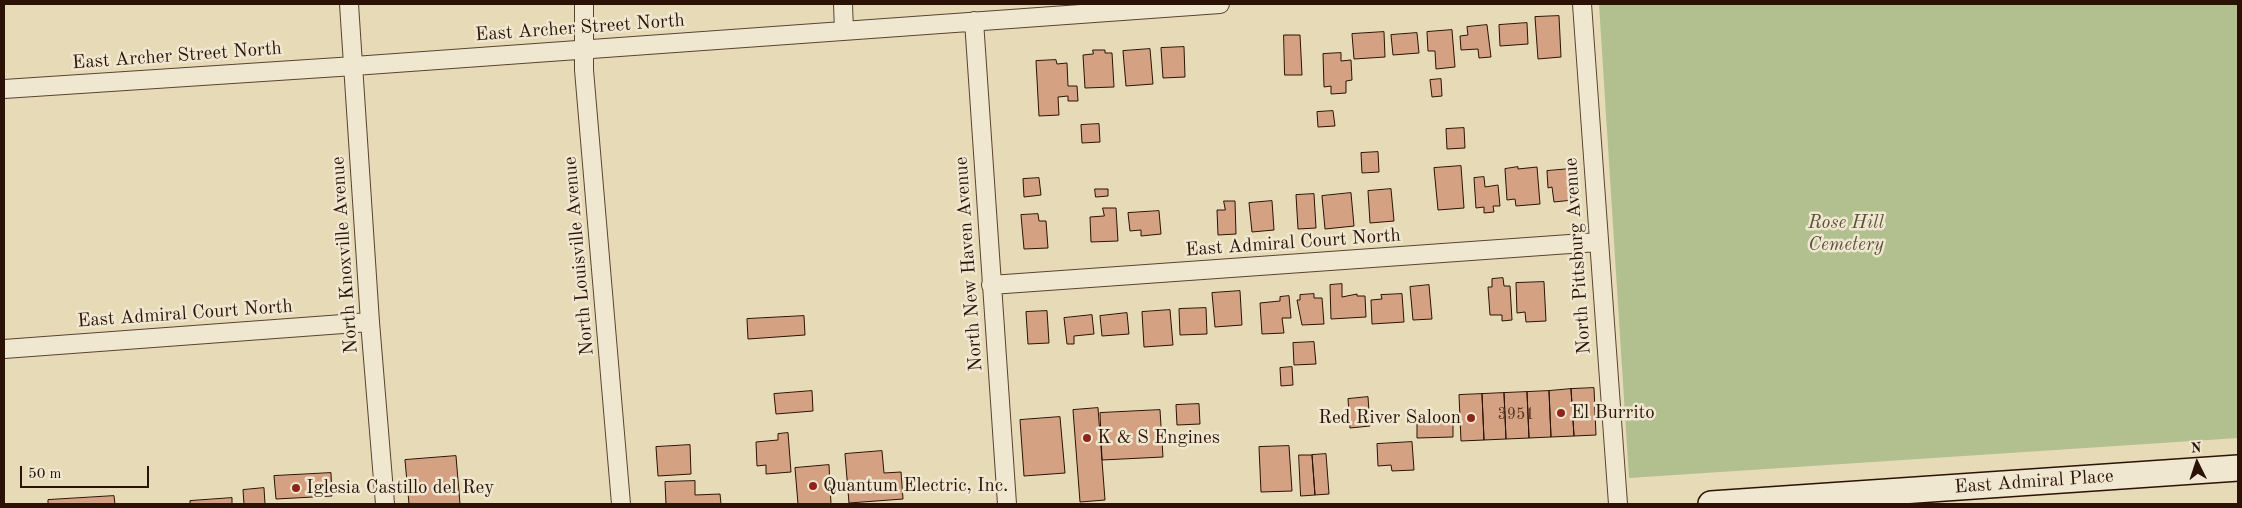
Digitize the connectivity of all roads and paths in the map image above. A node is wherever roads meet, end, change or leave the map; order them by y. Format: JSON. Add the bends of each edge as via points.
{"nodes":[{"id":1,"x":349,"y":4,"type":"edge"},
{"id":2,"x":584,"y":4,"type":"edge"},
{"id":3,"x":843,"y":4,"type":"edge"},
{"id":4,"x":1220,"y":4,"type":"edge"},
{"id":5,"x":1582,"y":4,"type":"edge"},
{"id":6,"x":1103,"y":8,"type":"edge"},
{"id":7,"x":974,"y":21,"type":"junction"},
{"id":8,"x":844,"y":31,"type":"junction"},
{"id":9,"x":585,"y":49,"type":"junction"},
{"id":10,"x":354,"y":66,"type":"junction"},
{"id":11,"x":4,"y":88,"type":"edge"},
{"id":12,"x":1598,"y":242,"type":"junction"},
{"id":13,"x":991,"y":285,"type":"junction"},
{"id":14,"x":370,"y":322,"type":"junction"},
{"id":15,"x":4,"y":349,"type":"edge"},
{"id":16,"x":2238,"y":468,"type":"edge"},
{"id":17,"x":385,"y":504,"type":"edge"},
{"id":18,"x":621,"y":504,"type":"edge"},
{"id":19,"x":1007,"y":504,"type":"edge"},
{"id":20,"x":1618,"y":504,"type":"edge"},
{"id":21,"x":1711,"y":504,"type":"edge"}],
"edges":[{"from":1,"to":10,"type":"street","name":"North Knoxville Avenue"},
{"from":2,"to":9,"type":"street","name":"North Louisville Avenue"},
{"from":3,"to":8,"type":"street"},
{"from":4,"to":6,"type":"street","name":"East Archer Street North"},
{"from":5,"to":12,"type":"street","name":"North Pittsburg Avenue"},
{"from":6,"to":7,"type":"street","name":"East Archer Street North"},
{"from":7,"to":8,"type":"street","name":"East Archer Street North"},
{"from":7,"to":13,"type":"street","name":"North New Haven Avenue"},
{"from":8,"to":9,"type":"street","name":"East Archer Street North"},
{"from":9,"to":10,"type":"street","name":"East Archer Street North"},
{"from":9,"to":18,"type":"street","name":"North Louisville Avenue"},
{"from":10,"to":11,"type":"street","name":"East Archer Street North"},
{"from":10,"to":14,"type":"street","name":"North Knoxville Avenue"},
{"from":12,"to":13,"type":"street","name":"East Admiral Court North"},
{"from":12,"to":20,"type":"street","name":"North Pittsburg Avenue"},
{"from":13,"to":19,"type":"street","name":"North New Haven Avenue"},
{"from":14,"to":15,"type":"street","name":"East Admiral Court North"},
{"from":14,"to":17,"type":"street","name":"North Knoxville Avenue"},
{"from":16,"to":21,"type":"main road","name":"East Admiral Place"}]}
